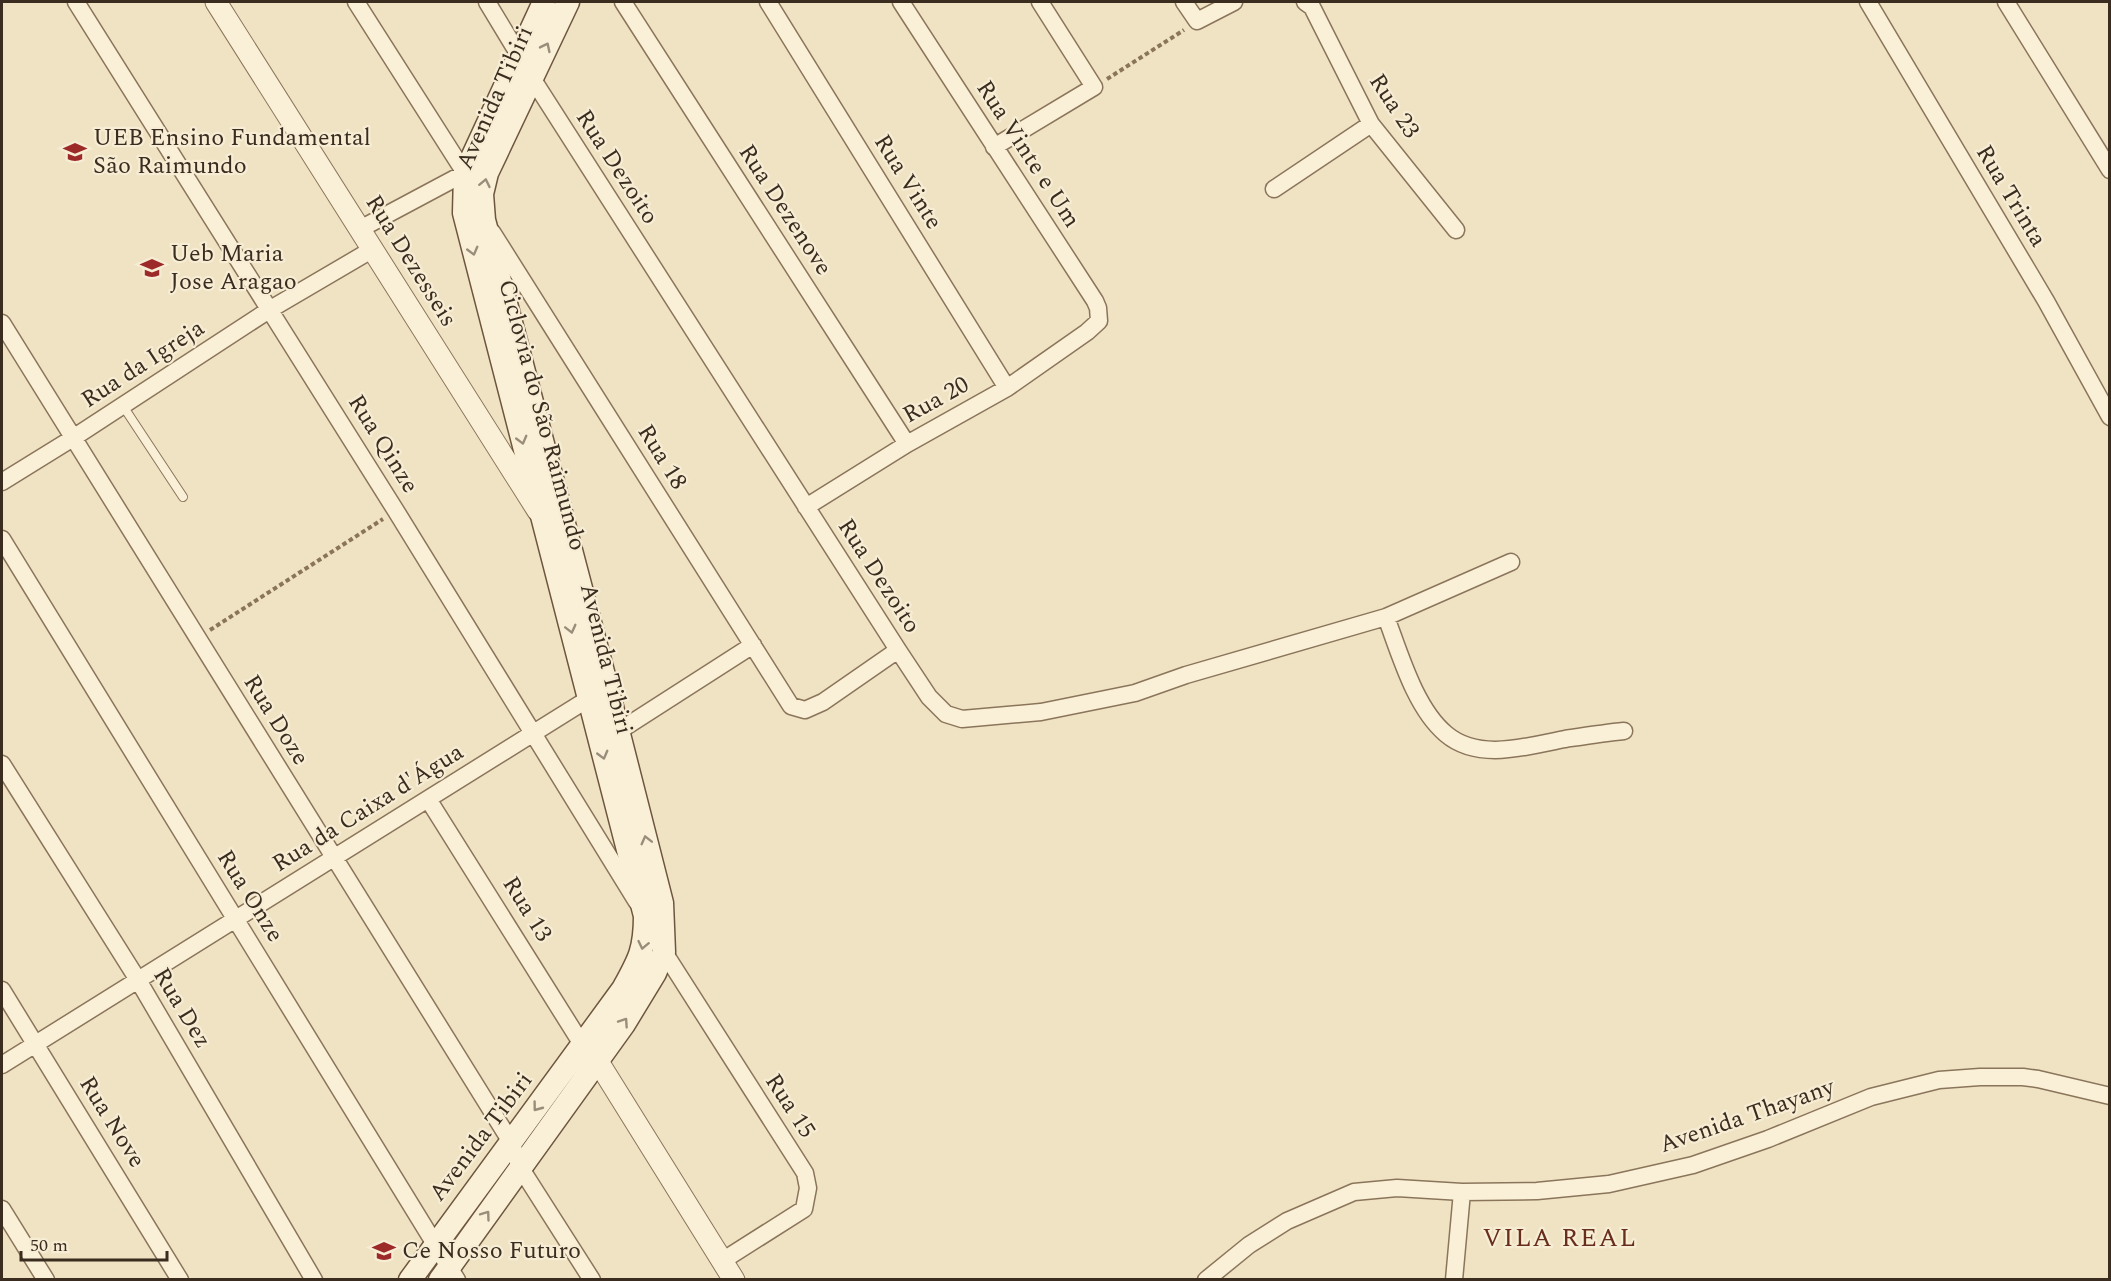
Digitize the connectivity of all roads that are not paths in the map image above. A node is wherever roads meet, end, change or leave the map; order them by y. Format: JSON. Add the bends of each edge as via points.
{"nodes":[{"id":1,"x":76,"y":2,"type":"edge"},
{"id":2,"x":216,"y":2,"type":"edge"},
{"id":3,"x":356,"y":2,"type":"edge"},
{"id":4,"x":487,"y":2,"type":"edge"},
{"id":5,"x":544,"y":2,"type":"edge"},
{"id":6,"x":568,"y":2,"type":"edge"},
{"id":7,"x":623,"y":2,"type":"edge"},
{"id":8,"x":768,"y":2,"type":"edge"},
{"id":9,"x":901,"y":2,"type":"edge"},
{"id":10,"x":1040,"y":2,"type":"edge"},
{"id":11,"x":1184,"y":2,"type":"edge"},
{"id":12,"x":1234,"y":2,"type":"edge"},
{"id":13,"x":1305,"y":2,"type":"edge"},
{"id":14,"x":1868,"y":2,"type":"edge"},
{"id":15,"x":2006,"y":2,"type":"edge"},
{"id":16,"x":519,"y":56,"type":"junction"},
{"id":17,"x":532,"y":78,"type":"junction"},
{"id":18,"x":1371,"y":124,"type":"junction"},
{"id":19,"x":994,"y":147,"type":"junction"},
{"id":20,"x":2109,"y":170,"type":"edge"},
{"id":21,"x":465,"y":173,"type":"junction"},
{"id":22,"x":1274,"y":189,"type":"dead end"},
{"id":23,"x":475,"y":222,"type":"junction"},
{"id":24,"x":360,"y":229,"type":"junction"},
{"id":25,"x":1456,"y":230,"type":"dead end"},
{"id":26,"x":372,"y":249,"type":"junction"},
{"id":27,"x":269,"y":310,"type":"junction"},
{"id":28,"x":2,"y":323,"type":"edge"},
{"id":29,"x":1087,"y":332,"type":"joint"},
{"id":30,"x":1007,"y":388,"type":"junction"},
{"id":31,"x":123,"y":406,"type":"junction"},
{"id":32,"x":2109,"y":417,"type":"edge"},
{"id":33,"x":73,"y":438,"type":"junction"},
{"id":34,"x":907,"y":444,"type":"junction"},
{"id":35,"x":2,"y":482,"type":"edge"},
{"id":36,"x":183,"y":497,"type":"dead end"},
{"id":37,"x":806,"y":507,"type":"junction"},
{"id":38,"x":542,"y":518,"type":"junction"},
{"id":39,"x":2,"y":539,"type":"edge"},
{"id":40,"x":1511,"y":562,"type":"dead end"},
{"id":41,"x":1386,"y":617,"type":"junction"},
{"id":42,"x":753,"y":645,"type":"junction"},
{"id":43,"x":898,"y":651,"type":"junction"},
{"id":44,"x":608,"y":687,"type":"junction"},
{"id":45,"x":588,"y":699,"type":"junction"},
{"id":46,"x":619,"y":731,"type":"junction"},
{"id":47,"x":1624,"y":731,"type":"dead end"},
{"id":48,"x":534,"y":733,"type":"junction"},
{"id":49,"x":2,"y":764,"type":"edge"},
{"id":50,"x":428,"y":799,"type":"junction"},
{"id":51,"x":334,"y":858,"type":"junction"},
{"id":52,"x":645,"y":916,"type":"junction"},
{"id":53,"x":235,"y":919,"type":"junction"},
{"id":54,"x":664,"y":952,"type":"junction"},
{"id":55,"x":138,"y":980,"type":"junction"},
{"id":56,"x":2,"y":990,"type":"edge"},
{"id":57,"x":35,"y":1044,"type":"junction"},
{"id":58,"x":590,"y":1053,"type":"junction"},
{"id":59,"x":2,"y":1065,"type":"edge"},
{"id":60,"x":2109,"y":1096,"type":"edge"},
{"id":61,"x":511,"y":1142,"type":"junction"},
{"id":62,"x":520,"y":1167,"type":"junction"},
{"id":63,"x":1462,"y":1192,"type":"junction"},
{"id":64,"x":2,"y":1209,"type":"edge"},
{"id":65,"x":436,"y":1244,"type":"junction"},
{"id":66,"x":722,"y":1261,"type":"junction"},
{"id":67,"x":449,"y":1275,"type":"edge"},
{"id":68,"x":46,"y":1280,"type":"edge"},
{"id":69,"x":180,"y":1280,"type":"edge"},
{"id":70,"x":314,"y":1280,"type":"edge"},
{"id":71,"x":410,"y":1280,"type":"edge"},
{"id":72,"x":592,"y":1280,"type":"edge"},
{"id":73,"x":734,"y":1280,"type":"edge"},
{"id":74,"x":1206,"y":1280,"type":"edge"},
{"id":75,"x":1454,"y":1280,"type":"edge"}],
"edges":[{"from":1,"to":27,"type":"street","name":"Rua Qinze"},
{"from":2,"to":24,"type":"street","name":"Rua Dezesseis"},
{"from":3,"to":21,"type":"street"},
{"from":4,"to":16,"type":"street"},
{"from":5,"to":16,"type":"main road","name":"Avenida Tibiri"},
{"from":17,"to":6,"type":"main road","name":"Avenida Tibiri","one_way":true},
{"from":7,"to":34,"type":"street","name":"Rua Dezenove"},
{"from":8,"to":30,"type":"street","name":"Rua Vinte"},
{"from":9,"to":19,"type":"street","name":"Rua Vinte e Um"},
{"from":10,"to":19,"type":"street","via":[[1094,87]]},
{"from":11,"to":12,"type":"street","via":[[1197,21]]},
{"from":13,"to":18,"type":"street","name":"Rua 23","via":[[1312,7]]},
{"from":14,"to":32,"type":"street","name":"Rua Trinta","via":[[2046,301]]},
{"from":15,"to":20,"type":"street"},
{"from":16,"to":21,"type":"main road","name":"Avenida Tibiri"},
{"from":23,"to":17,"type":"main road","name":"Avenida Tibiri","one_way":true,"via":[[487,173]]},
{"from":17,"to":37,"type":"street","name":"Rua Dezoito"},
{"from":18,"to":22,"type":"street"},
{"from":18,"to":25,"type":"street","name":"Rua 23"},
{"from":19,"to":29,"type":"street","name":"Rua Vinte e Um","via":[[1095,301],[1099,321]]},
{"from":21,"to":23,"type":"main road","name":"Avenida Tibiri","via":[[463,193]]},
{"from":21,"to":24,"type":"street"},
{"from":23,"to":38,"type":"main road","name":"Avenida Tibiri","one_way":true},
{"from":23,"to":42,"type":"street","name":"Rua 18"},
{"from":23,"to":44,"type":"main road","name":"Avenida Tibiri"},
{"from":24,"to":26,"type":"street","name":"Rua Dezesseis"},
{"from":26,"to":27,"type":"street","name":"Rua da Igreja"},
{"from":26,"to":38,"type":"street","name":"Rua Dezesseis"},
{"from":27,"to":31,"type":"street","name":"Rua da Igreja"},
{"from":27,"to":48,"type":"street","name":"Rua Qinze"},
{"from":28,"to":33,"type":"street","name":"Rua Doze"},
{"from":29,"to":30,"type":"street","name":"Rua 20"},
{"from":30,"to":34,"type":"street","name":"Rua 20"},
{"from":31,"to":33,"type":"street","name":"Rua da Igreja"},
{"from":31,"to":36,"type":"lane"},
{"from":33,"to":35,"type":"street","name":"Rua da Igreja"},
{"from":33,"to":51,"type":"street","name":"Rua Doze"},
{"from":34,"to":37,"type":"street","name":"Rua 20"},
{"from":37,"to":43,"type":"street","name":"Rua Dezoito"},
{"from":38,"to":45,"type":"main road","name":"Avenida Tibiri","one_way":true},
{"from":39,"to":53,"type":"street","name":"Rua Onze"},
{"from":40,"to":41,"type":"street","name":"Rua Dezoito"},
{"from":41,"to":43,"type":"street","name":"Rua Dezoito","via":[[1134,693],[1041,712],[962,719],[946,714],[929,697]]},
{"from":41,"to":47,"type":"street","via":[[1426,711],[1456,740],[1490,750],[1512,749]]},
{"from":42,"to":43,"type":"street","name":"Rua 18","via":[[791,706],[804,710],[824,702]]},
{"from":42,"to":46,"type":"street"},
{"from":44,"to":45,"type":"street","name":"Rua da Caixa d'Água"},
{"from":44,"to":46,"type":"main road","name":"Avenida Tibiri"},
{"from":45,"to":48,"type":"street","name":"Rua da Caixa d'Água"},
{"from":45,"to":52,"type":"main road","name":"Avenida Tibiri","one_way":true},
{"from":54,"to":46,"type":"main road","name":"Avenida Tibiri","one_way":true,"via":[[662,903]]},
{"from":48,"to":50,"type":"street","name":"Rua da Caixa d'Água"},
{"from":48,"to":52,"type":"street","name":"Rua Qinze"},
{"from":49,"to":55,"type":"street","name":"Rua Dez"},
{"from":50,"to":51,"type":"street","name":"Rua da Caixa d'Água"},
{"from":50,"to":58,"type":"street","name":"Rua 13"},
{"from":51,"to":53,"type":"street","name":"Rua da Caixa d'Água"},
{"from":51,"to":61,"type":"street","name":"Rua Doze"},
{"from":52,"to":58,"type":"main road","name":"Avenida Tibiri","one_way":true,"via":[[645,940],[639,960]]},
{"from":53,"to":55,"type":"street","name":"Rua da Caixa d'Água"},
{"from":53,"to":65,"type":"street","name":"Rua Onze"},
{"from":58,"to":54,"type":"main road","name":"Avenida Tibiri","one_way":true,"via":[[624,1024]]},
{"from":54,"to":66,"type":"street","name":"Rua 15","via":[[805,1173],[808,1188],[804,1209]]},
{"from":55,"to":57,"type":"street","name":"Rua da Caixa d'Água"},
{"from":55,"to":70,"type":"street","name":"Rua Dez"},
{"from":56,"to":57,"type":"street","name":"Rua Nove"},
{"from":57,"to":59,"type":"street","name":"Rua da Caixa d'Água"},
{"from":57,"to":69,"type":"street","name":"Rua Nove"},
{"from":58,"to":61,"type":"main road","name":"Avenida Tibiri","one_way":true},
{"from":58,"to":62,"type":"main road","name":"Avenida Tibiri"},
{"from":58,"to":66,"type":"street","name":"Rua 13"},
{"from":60,"to":63,"type":"street","name":"Avenida Thayany","via":[[2038,1078],[1939,1080],[1871,1097],[1693,1165],[1609,1184],[1537,1191]]},
{"from":61,"to":62,"type":"street","name":"Rua Doze"},
{"from":61,"to":65,"type":"main road","name":"Avenida Tibiri"},
{"from":67,"to":62,"type":"main road","name":"Avenida Tibiri","one_way":true},
{"from":62,"to":72,"type":"street","name":"Rua Doze"},
{"from":63,"to":74,"type":"street","name":"Avenida Thayany","via":[[1397,1188],[1354,1192],[1287,1221]]},
{"from":63,"to":75,"type":"street"},
{"from":64,"to":68,"type":"street"},
{"from":65,"to":67,"type":"street","name":"Rua Onze"},
{"from":65,"to":71,"type":"main road","name":"Avenida Tibiri"},
{"from":66,"to":73,"type":"street","name":"Rua 13"}]}
